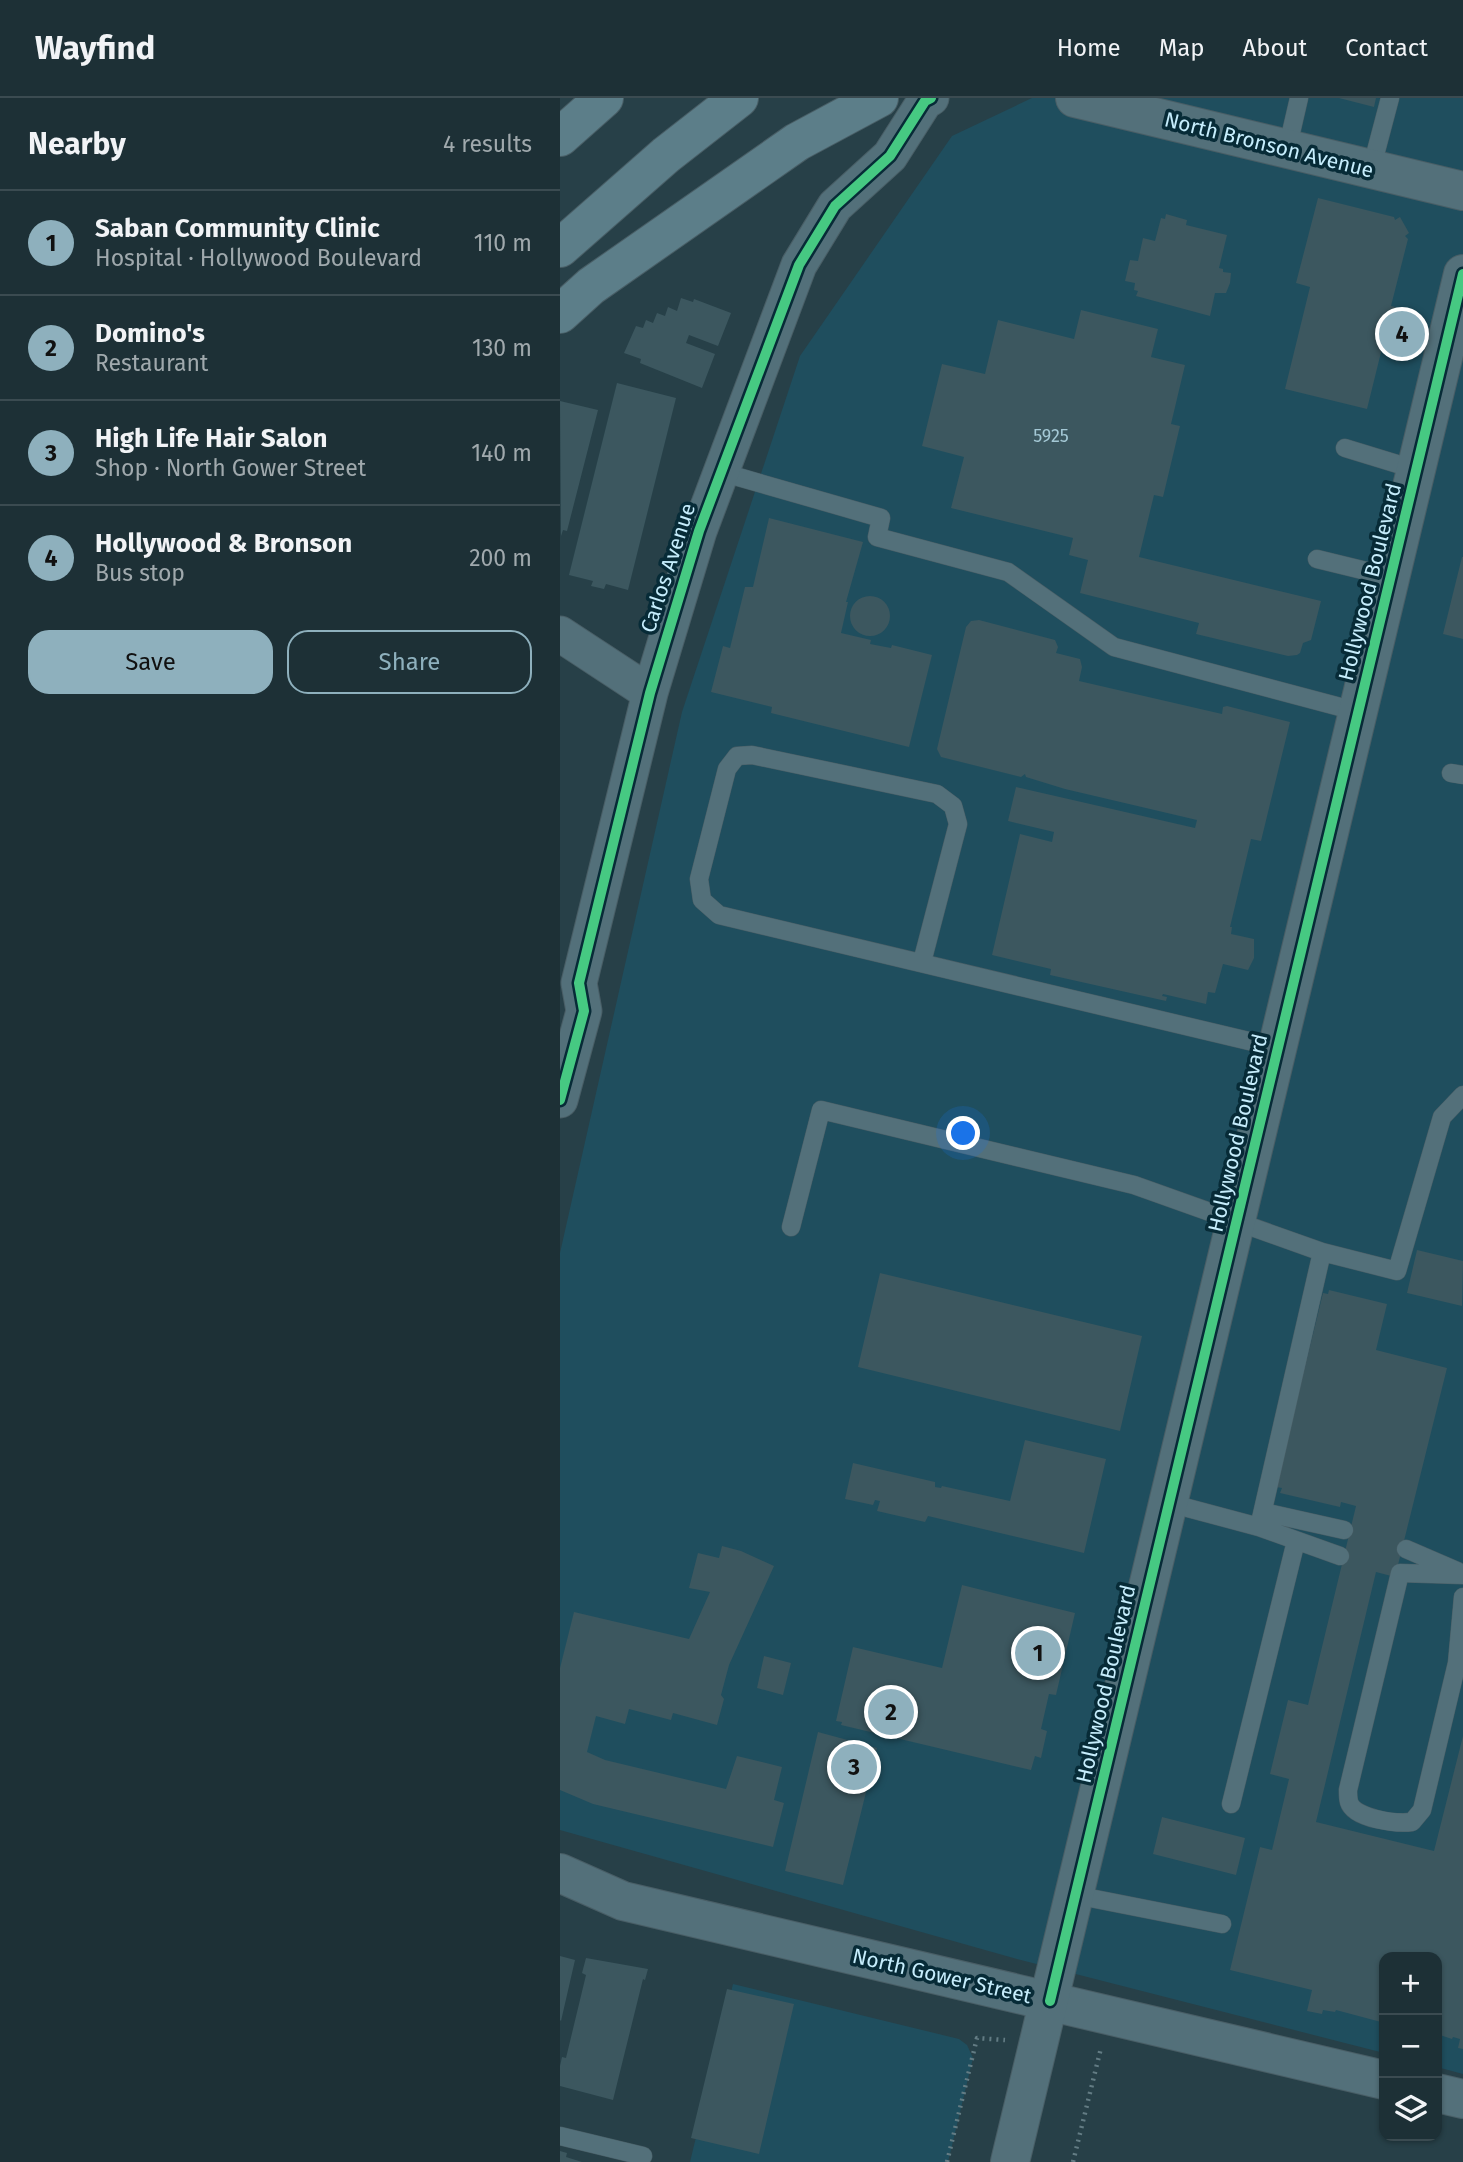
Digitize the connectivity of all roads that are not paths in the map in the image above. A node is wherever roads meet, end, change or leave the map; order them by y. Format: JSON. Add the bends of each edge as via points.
{"nodes":[{"id":1,"x":595,"y":98,"type":"edge"},
{"id":2,"x":604,"y":98,"type":"edge"},
{"id":3,"x":739,"y":98,"type":"edge"},
{"id":4,"x":879,"y":98,"type":"edge"},
{"id":5,"x":1075,"y":98,"type":"edge"},
{"id":6,"x":1299,"y":98,"type":"edge"},
{"id":7,"x":1390,"y":98,"type":"edge"},
{"id":8,"x":928,"y":100,"type":"edge"},
{"id":9,"x":560,"y":134,"type":"edge"},
{"id":10,"x":1287,"y":150,"type":"junction"},
{"id":11,"x":1371,"y":170,"type":"junction"},
{"id":12,"x":1463,"y":191,"type":"edge"},
{"id":13,"x":560,"y":248,"type":"edge"},
{"id":14,"x":1463,"y":274,"type":"edge"},
{"id":15,"x":560,"y":314,"type":"edge"},
{"id":16,"x":1345,"y":447,"type":"dead end"},
{"id":17,"x":1417,"y":470,"type":"junction"},
{"id":18,"x":721,"y":472,"type":"junction"},
{"id":19,"x":1317,"y":559,"type":"dead end"},
{"id":20,"x":1391,"y":577,"type":"junction"},
{"id":21,"x":560,"y":634,"type":"edge"},
{"id":22,"x":650,"y":692,"type":"junction"},
{"id":23,"x":1359,"y":712,"type":"junction"},
{"id":24,"x":922,"y":962,"type":"junction"},
{"id":25,"x":1278,"y":1048,"type":"junction"},
{"id":26,"x":1463,"y":1095,"type":"edge"},
{"id":27,"x":560,"y":1099,"type":"edge"},
{"id":28,"x":1236,"y":1223,"type":"junction"},
{"id":29,"x":791,"y":1227,"type":"dead end"},
{"id":30,"x":1322,"y":1252,"type":"junction"},
{"id":31,"x":1169,"y":1503,"type":"junction"},
{"id":32,"x":1261,"y":1520,"type":"junction"},
{"id":33,"x":1344,"y":1530,"type":"dead end"},
{"id":34,"x":1296,"y":1541,"type":"junction"},
{"id":35,"x":1406,"y":1549,"type":"dead end"},
{"id":36,"x":1340,"y":1556,"type":"dead end"},
{"id":37,"x":1463,"y":1574,"type":"edge"},
{"id":38,"x":1463,"y":1597,"type":"edge"},
{"id":39,"x":1460,"y":1664,"type":"edge"},
{"id":40,"x":1231,"y":1804,"type":"dead end"},
{"id":41,"x":560,"y":1873,"type":"edge"},
{"id":42,"x":1075,"y":1895,"type":"junction"},
{"id":43,"x":623,"y":1901,"type":"junction"},
{"id":44,"x":560,"y":1906,"type":"edge"},
{"id":45,"x":1222,"y":1924,"type":"dead end"},
{"id":46,"x":1050,"y":2001,"type":"junction"},
{"id":47,"x":1379,"y":2079,"type":"edge"},
{"id":48,"x":1442,"y":2094,"type":"edge"},
{"id":49,"x":1463,"y":2099,"type":"edge"},
{"id":50,"x":560,"y":2136,"type":"edge"},
{"id":51,"x":643,"y":2156,"type":"dead end"},
{"id":52,"x":1010,"y":2162,"type":"edge"}],
"edges":[{"from":1,"to":9,"type":"highway"},
{"from":2,"to":9,"type":"highway"},
{"from":3,"to":13,"type":"highway"},
{"from":4,"to":15,"type":"highway","via":[[797,142],[591,286]]},
{"from":5,"to":10,"type":"main road","name":"North Bronson Avenue"},
{"from":6,"to":10,"type":"lane"},
{"from":7,"to":11,"type":"lane"},
{"from":8,"to":18,"type":"street","name":"Carlos Avenue","via":[[890,156],[835,206],[799,265]]},
{"from":10,"to":11,"type":"main road","name":"North Bronson Avenue"},
{"from":11,"to":12,"type":"main road","name":"North Bronson Avenue"},
{"from":14,"to":17,"type":"main road","name":"Hollywood Boulevard"},
{"from":16,"to":17,"type":"lane"},
{"from":17,"to":20,"type":"main road","name":"Hollywood Boulevard"},
{"from":18,"to":22,"type":"street","name":"Carlos Avenue"},
{"from":18,"to":23,"type":"lane","via":[[881,518],[877,537],[1007,572],[1114,647]]},
{"from":19,"to":20,"type":"lane"},
{"from":20,"to":23,"type":"main road","name":"Hollywood Boulevard"},
{"from":21,"to":22,"type":"street"},
{"from":22,"to":27,"type":"street","name":"Carlos Avenue","via":[[579,983],[584,1011]]},
{"from":23,"to":25,"type":"main road","name":"Hollywood Boulevard"},
{"from":24,"to":24,"type":"lane","via":[[958,824],[953,806],[937,794],[752,755],[737,756],[727,769],[699,879],[702,900],[719,915]]},
{"from":24,"to":25,"type":"lane"},
{"from":25,"to":28,"type":"main road","name":"Hollywood Boulevard"},
{"from":26,"to":30,"type":"lane","via":[[1442,1116],[1397,1271]]},
{"from":28,"to":29,"type":"lane","via":[[1134,1185],[821,1110]]},
{"from":28,"to":30,"type":"lane"},
{"from":28,"to":31,"type":"main road","name":"Hollywood Boulevard"},
{"from":30,"to":32,"type":"lane"},
{"from":31,"to":32,"type":"lane"},
{"from":31,"to":42,"type":"main road","name":"Hollywood Boulevard"},
{"from":32,"to":33,"type":"lane"},
{"from":32,"to":34,"type":"lane"},
{"from":34,"to":36,"type":"lane"},
{"from":34,"to":40,"type":"lane"},
{"from":35,"to":37,"type":"lane"},
{"from":37,"to":39,"type":"lane","via":[[1400,1573],[1348,1790],[1349,1803],[1357,1812],[1397,1824],[1412,1822],[1422,1810]]},
{"from":38,"to":39,"type":"lane"},
{"from":41,"to":43,"type":"main road","name":"North Gower Street"},
{"from":42,"to":45,"type":"lane"},
{"from":42,"to":46,"type":"main road","name":"Hollywood Boulevard"},
{"from":43,"to":44,"type":"main road","name":"North Gower Street"},
{"from":43,"to":46,"type":"main road","name":"North Gower Street"},
{"from":46,"to":47,"type":"main road","name":"North Gower Street"},
{"from":46,"to":52,"type":"main road","name":"Hollywood Boulevard"},
{"from":48,"to":49,"type":"main road"},
{"from":50,"to":51,"type":"lane"}]}
